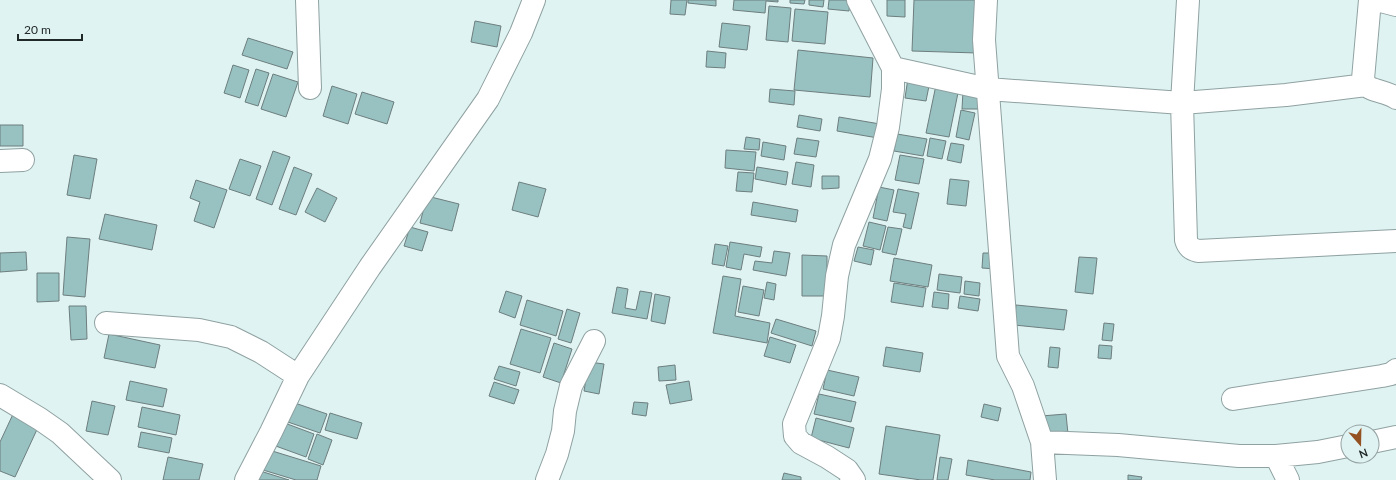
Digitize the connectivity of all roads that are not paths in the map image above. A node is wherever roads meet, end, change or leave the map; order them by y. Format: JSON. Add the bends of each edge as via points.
{"nodes":[{"id":1,"x":307,"y":0,"type":"edge"},
{"id":2,"x":534,"y":0,"type":"edge"},
{"id":3,"x":858,"y":0,"type":"edge"},
{"id":4,"x":986,"y":0,"type":"edge"},
{"id":5,"x":1188,"y":0,"type":"edge"},
{"id":6,"x":1370,"y":0,"type":"edge"},
{"id":7,"x":1377,"y":0,"type":"edge"},
{"id":8,"x":1396,"y":5,"type":"edge"},
{"id":9,"x":893,"y":68,"type":"junction"},
{"id":10,"x":1366,"y":85,"type":"junction"},
{"id":11,"x":310,"y":88,"type":"dead end"},
{"id":12,"x":988,"y":89,"type":"junction"},
{"id":13,"x":1396,"y":98,"type":"edge"},
{"id":14,"x":1182,"y":103,"type":"junction"},
{"id":15,"x":23,"y":160,"type":"dead end"},
{"id":16,"x":0,"y":161,"type":"edge"},
{"id":17,"x":1396,"y":241,"type":"edge"},
{"id":18,"x":106,"y":323,"type":"dead end"},
{"id":19,"x":594,"y":341,"type":"dead end"},
{"id":20,"x":1396,"y":370,"type":"edge"},
{"id":21,"x":298,"y":376,"type":"junction"},
{"id":22,"x":0,"y":395,"type":"edge"},
{"id":23,"x":1232,"y":399,"type":"dead end"},
{"id":24,"x":1395,"y":440,"type":"edge"},
{"id":25,"x":1380,"y":441,"type":"edge"},
{"id":26,"x":1042,"y":442,"type":"junction"},
{"id":27,"x":1340,"y":448,"type":"edge"},
{"id":28,"x":1276,"y":456,"type":"junction"},
{"id":29,"x":110,"y":480,"type":"edge"},
{"id":30,"x":246,"y":480,"type":"edge"},
{"id":31,"x":548,"y":480,"type":"edge"},
{"id":32,"x":854,"y":480,"type":"edge"},
{"id":33,"x":1045,"y":480,"type":"edge"},
{"id":34,"x":1288,"y":480,"type":"edge"}],
"edges":[{"from":1,"to":11,"type":"street"},
{"from":2,"to":21,"type":"street","via":[[521,33],[488,99],[370,267]]},
{"from":3,"to":9,"type":"street"},
{"from":4,"to":12,"type":"street","via":[[984,40]]},
{"from":5,"to":14,"type":"street"},
{"from":6,"to":10,"type":"street","via":[[1362,75]]},
{"from":7,"to":8,"type":"street"},
{"from":9,"to":12,"type":"street"},
{"from":9,"to":32,"type":"street","via":[[887,133],[877,165],[844,245],[829,338],[794,424],[795,436],[801,443],[847,470]]},
{"from":10,"to":13,"type":"street"},
{"from":10,"to":14,"type":"street","via":[[1286,95]]},
{"from":12,"to":14,"type":"street"},
{"from":12,"to":26,"type":"street","via":[[1008,356]]},
{"from":14,"to":17,"type":"street","via":[[1186,240],[1191,249],[1198,251]]},
{"from":15,"to":16,"type":"street"},
{"from":18,"to":21,"type":"street","via":[[199,330],[231,337],[261,352]]},
{"from":19,"to":31,"type":"street","via":[[572,386],[557,454]]},
{"from":20,"to":23,"type":"street","via":[[1382,376]]},
{"from":21,"to":30,"type":"street"},
{"from":22,"to":29,"type":"street","via":[[60,433]]},
{"from":24,"to":25,"type":"street"},
{"from":26,"to":28,"type":"street","via":[[1118,445],[1239,456]]},
{"from":26,"to":33,"type":"street"},
{"from":27,"to":28,"type":"street"},
{"from":28,"to":34,"type":"street"}]}
